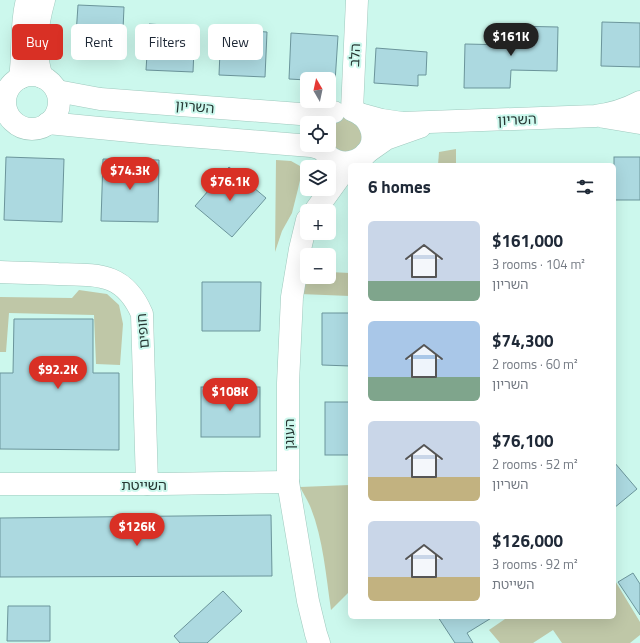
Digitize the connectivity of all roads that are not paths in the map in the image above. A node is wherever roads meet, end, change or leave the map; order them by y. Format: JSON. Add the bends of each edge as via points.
{"nodes":[{"id":1,"x":27,"y":0,"type":"edge"},
{"id":2,"x":44,"y":0,"type":"edge"},
{"id":3,"x":357,"y":0,"type":"edge"},
{"id":4,"x":10,"y":84,"type":"edge"},
{"id":5,"x":50,"y":84,"type":"junction"},
{"id":6,"x":640,"y":102,"type":"edge"},
{"id":7,"x":342,"y":115,"type":"edge"},
{"id":8,"x":595,"y":116,"type":"junction"},
{"id":9,"x":440,"y":121,"type":"junction"},
{"id":10,"x":48,"y":123,"type":"junction"},
{"id":11,"x":640,"y":124,"type":"edge"},
{"id":12,"x":9,"y":125,"type":"edge"},
{"id":13,"x":322,"y":154,"type":"edge"},
{"id":14,"x":357,"y":161,"type":"edge"},
{"id":15,"x":348,"y":169,"type":"edge"},
{"id":16,"x":319,"y":204,"type":"edge"},
{"id":17,"x":303,"y":240,"type":"edge"},
{"id":18,"x":0,"y":272,"type":"edge"},
{"id":19,"x":288,"y":482,"type":"junction"},
{"id":20,"x":0,"y":484,"type":"edge"},
{"id":21,"x":147,"y":484,"type":"junction"},
{"id":22,"x":319,"y":643,"type":"edge"}],
"edges":[{"from":1,"to":4,"type":"street","via":[[23,24],[22,67]]},
{"from":2,"to":5,"type":"street","via":[[38,24],[37,57]]},
{"from":3,"to":7,"type":"street","name":"הלב"},
{"from":4,"to":5,"type":"street","via":[[27,75]]},
{"from":4,"to":12,"type":"street","via":[[4,104]]},
{"from":5,"to":7,"type":"street","name":"השריון","via":[[100,99]]},
{"from":5,"to":10,"type":"street","via":[[59,97],[58,109]]},
{"from":6,"to":8,"type":"street","name":"השריון","via":[[624,110]]},
{"from":7,"to":9,"type":"street","name":"השריון","via":[[402,123]]},
{"from":7,"to":14,"type":"street","via":[[369,124],[372,132],[370,145]]},
{"from":8,"to":9,"type":"street","name":"השריון"},
{"from":8,"to":11,"type":"street","name":"השריון"},
{"from":9,"to":14,"type":"street","name":"השריון","via":[[386,140]]},
{"from":10,"to":12,"type":"street","via":[[33,129]]},
{"from":10,"to":13,"type":"street","via":[[310,146]]},
{"from":13,"to":14,"type":"street","via":[[341,162]]},
{"from":15,"to":16,"type":"street","name":"העוגן"},
{"from":17,"to":19,"type":"street","name":"העוגן","via":[[292,297],[288,383]]},
{"from":18,"to":21,"type":"street","name":"חופים","via":[[103,276],[132,294],[142,314]]},
{"from":19,"to":21,"type":"street","name":"השייטת"},
{"from":19,"to":22,"type":"street","name":"העוגן","via":[[308,601]]},
{"from":20,"to":21,"type":"street","name":"השייטת"}]}
